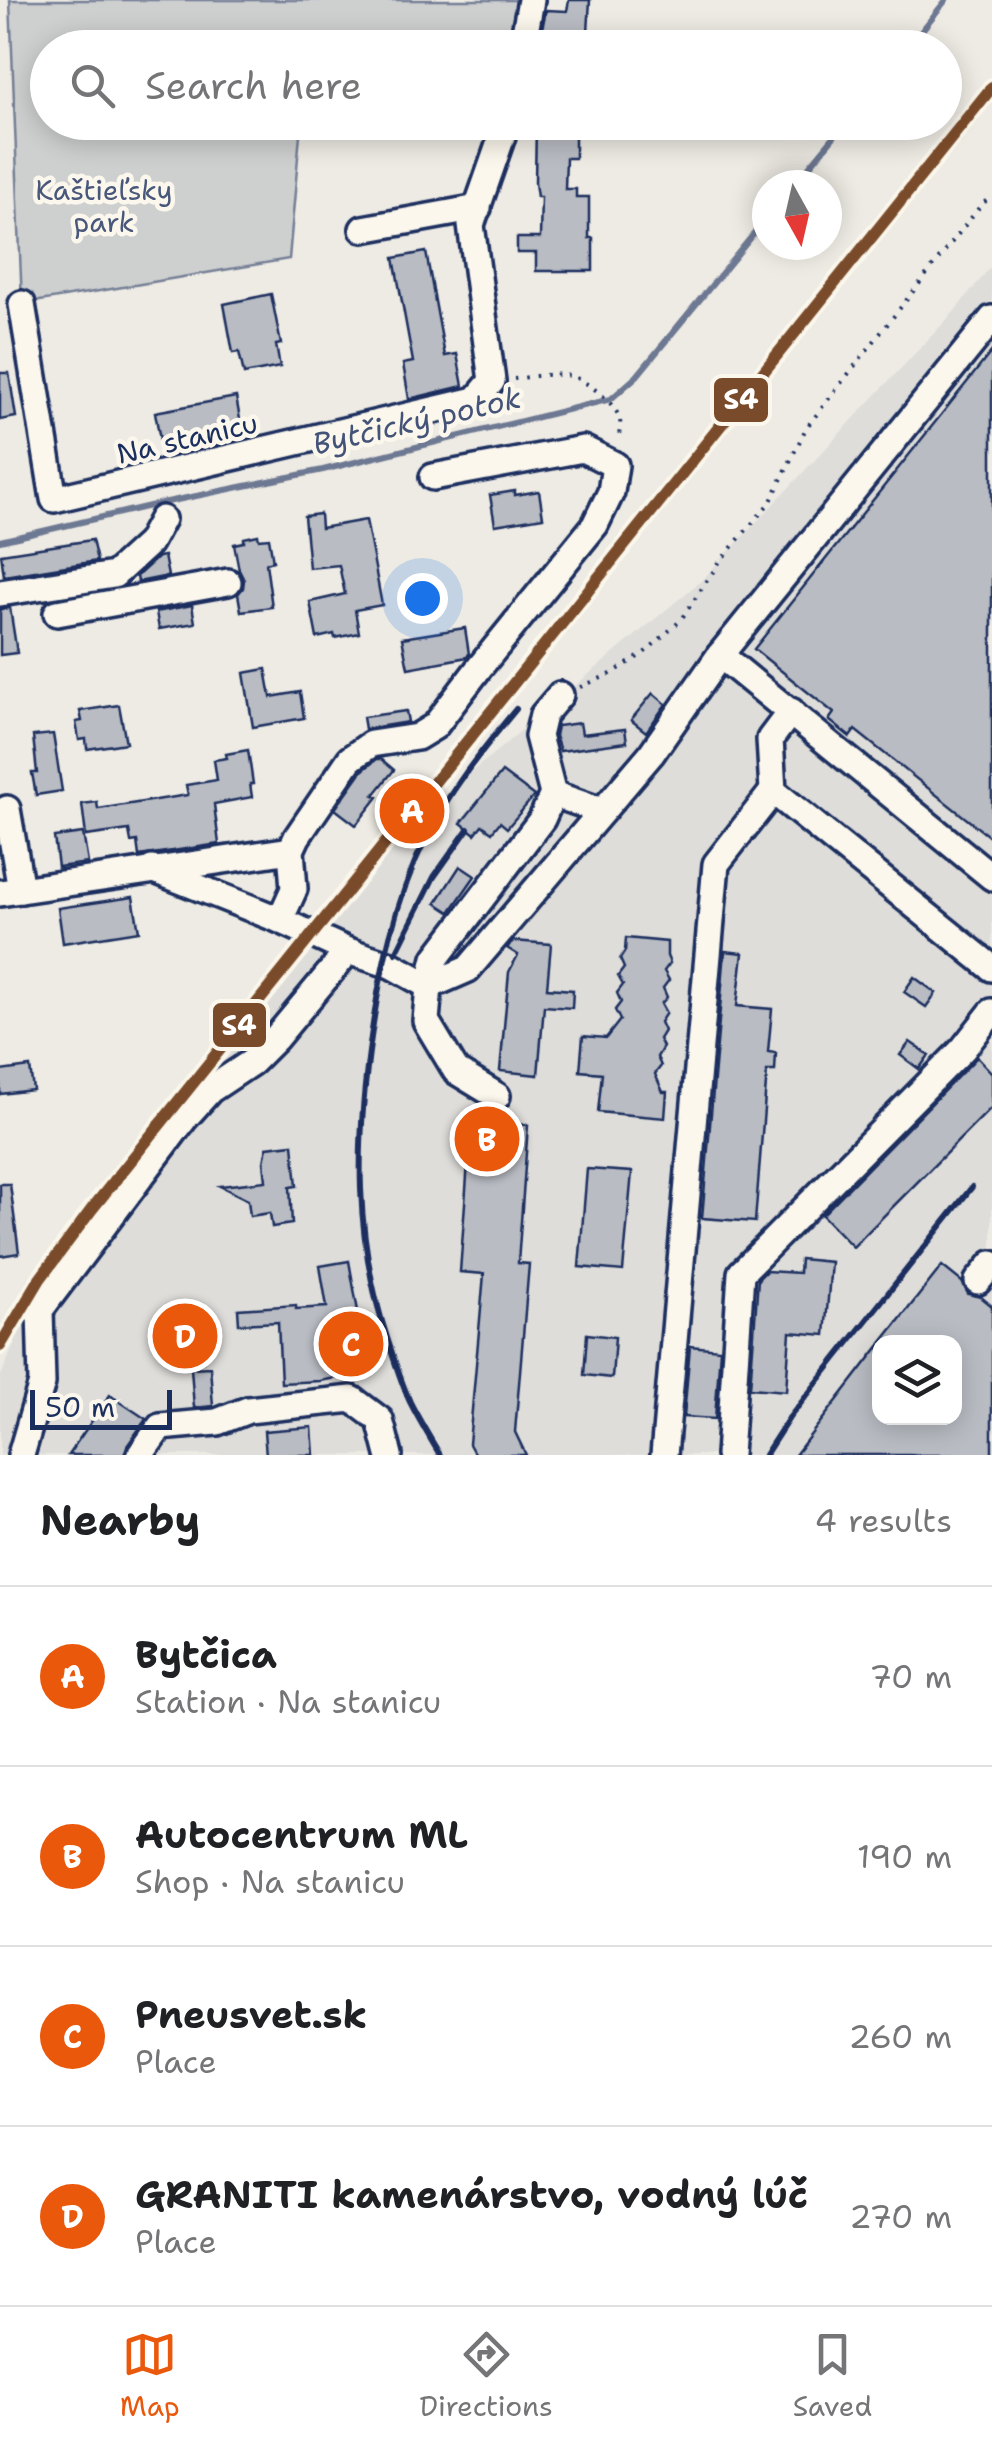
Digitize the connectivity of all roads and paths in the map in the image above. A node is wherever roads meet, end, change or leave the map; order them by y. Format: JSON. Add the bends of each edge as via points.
{"nodes":[{"id":1,"x":531,"y":0,"type":"edge"},
{"id":2,"x":525,"y":30,"type":"edge"},
{"id":3,"x":501,"y":140,"type":"edge"},
{"id":4,"x":992,"y":196,"type":"edge"},
{"id":5,"x":478,"y":208,"type":"junction"},
{"id":6,"x":362,"y":230,"type":"dead end"},
{"id":7,"x":22,"y":304,"type":"dead end"},
{"id":8,"x":992,"y":319,"type":"edge"},
{"id":9,"x":492,"y":380,"type":"junction"},
{"id":10,"x":615,"y":465,"type":"junction"},
{"id":11,"x":433,"y":477,"type":"dead end"},
{"id":12,"x":162,"y":519,"type":"dead end"},
{"id":13,"x":228,"y":582,"type":"dead end"},
{"id":14,"x":52,"y":585,"type":"junction"},
{"id":15,"x":0,"y":593,"type":"edge"},
{"id":16,"x":720,"y":655,"type":"junction"},
{"id":17,"x":560,"y":695,"type":"joint"},
{"id":18,"x":791,"y":711,"type":"junction"},
{"id":19,"x":773,"y":791,"type":"junction"},
{"id":20,"x":553,"y":794,"type":"junction"},
{"id":21,"x":7,"y":809,"type":"dead end"},
{"id":22,"x":602,"y":811,"type":"junction"},
{"id":23,"x":290,"y":850,"type":"junction"},
{"id":24,"x":152,"y":869,"type":"junction"},
{"id":25,"x":992,"y":877,"type":"edge"},
{"id":26,"x":10,"y":892,"type":"edge"},
{"id":27,"x":280,"y":920,"type":"junction"},
{"id":28,"x":348,"y":951,"type":"junction"},
{"id":29,"x":992,"y":968,"type":"edge"},
{"id":30,"x":429,"y":986,"type":"junction"},
{"id":31,"x":992,"y":1012,"type":"edge"},
{"id":32,"x":497,"y":1096,"type":"dead end"},
{"id":33,"x":22,"y":1455,"type":"edge"},
{"id":34,"x":140,"y":1455,"type":"edge"},
{"id":35,"x":390,"y":1455,"type":"edge"},
{"id":36,"x":664,"y":1455,"type":"edge"},
{"id":37,"x":729,"y":1455,"type":"edge"}],
"edges":[{"from":1,"to":2,"type":"street"},
{"from":3,"to":5,"type":"street"},
{"from":4,"to":17,"type":"path","via":[[806,428],[771,501],[680,621],[611,674]]},
{"from":5,"to":6,"type":"street"},
{"from":5,"to":9,"type":"street","via":[[471,225]]},
{"from":7,"to":9,"type":"street","name":"Na stanicu","via":[[54,499],[476,400]]},
{"from":8,"to":16,"type":"street"},
{"from":9,"to":10,"type":"path","via":[[560,375],[582,382],[621,420]]},
{"from":10,"to":11,"type":"street","via":[[583,449]]},
{"from":10,"to":23,"type":"street","via":[[595,525],[435,726],[372,744],[350,759]]},
{"from":12,"to":14,"type":"street","via":[[148,543],[114,574]]},
{"from":13,"to":14,"type":"street","via":[[58,618]]},
{"from":14,"to":15,"type":"street"},
{"from":16,"to":18,"type":"street"},
{"from":16,"to":22,"type":"street","via":[[652,754]]},
{"from":17,"to":20,"type":"street","via":[[543,714],[538,736]]},
{"from":18,"to":19,"type":"street","via":[[770,739]]},
{"from":18,"to":25,"type":"street"},
{"from":19,"to":29,"type":"street"},
{"from":19,"to":36,"type":"street","via":[[716,864]]},
{"from":20,"to":22,"type":"street"},
{"from":20,"to":30,"type":"street","via":[[542,819],[436,958]]},
{"from":21,"to":26,"type":"street"},
{"from":22,"to":30,"type":"street","via":[[468,969]]},
{"from":23,"to":24,"type":"street"},
{"from":23,"to":27,"type":"street","via":[[294,889]]},
{"from":24,"to":26,"type":"street"},
{"from":24,"to":27,"type":"street"},
{"from":27,"to":28,"type":"street"},
{"from":28,"to":30,"type":"street"},
{"from":28,"to":33,"type":"street","via":[[275,1039],[184,1119],[40,1310],[42,1383]]},
{"from":30,"to":32,"type":"street","via":[[426,1021],[456,1071]]},
{"from":31,"to":37,"type":"street","via":[[741,1273]]},
{"from":34,"to":35,"type":"street","via":[[160,1427],[352,1399],[380,1420]]}]}
